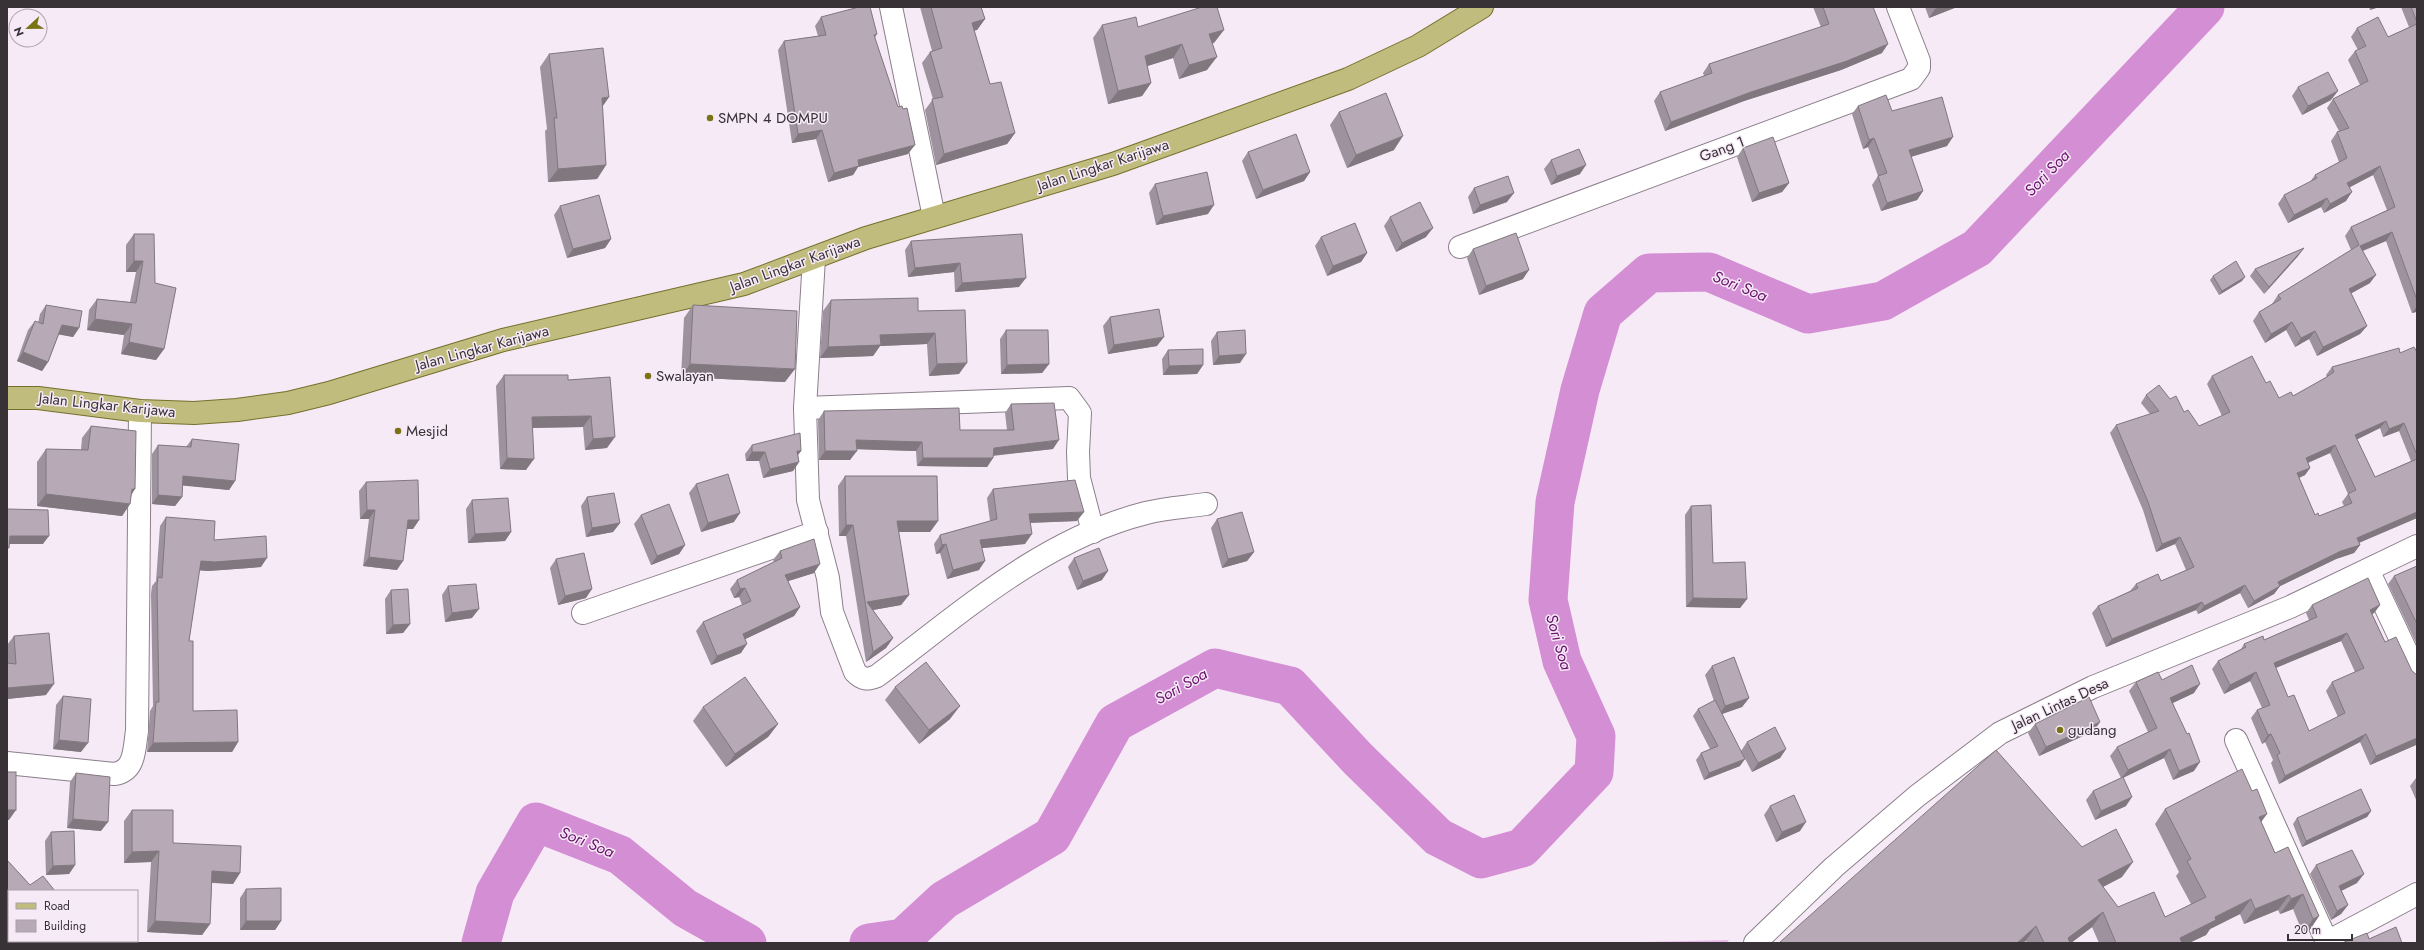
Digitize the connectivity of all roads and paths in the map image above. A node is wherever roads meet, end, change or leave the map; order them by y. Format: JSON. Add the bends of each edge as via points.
{"nodes":[{"id":1,"x":891,"y":7,"type":"edge"},
{"id":2,"x":1482,"y":7,"type":"edge"},
{"id":3,"x":1898,"y":7,"type":"edge"},
{"id":4,"x":934,"y":217,"type":"junction"},
{"id":5,"x":1460,"y":247,"type":"dead end"},
{"id":6,"x":814,"y":258,"type":"junction"},
{"id":7,"x":7,"y":398,"type":"edge"},
{"id":8,"x":805,"y":408,"type":"junction"},
{"id":9,"x":140,"y":411,"type":"junction"},
{"id":10,"x":1206,"y":504,"type":"dead end"},
{"id":11,"x":817,"y":532,"type":"junction"},
{"id":12,"x":1093,"y":532,"type":"junction"},
{"id":13,"x":2417,"y":546,"type":"edge"},
{"id":14,"x":2368,"y":570,"type":"junction"},
{"id":15,"x":583,"y":613,"type":"dead end"},
{"id":16,"x":2417,"y":674,"type":"edge"},
{"id":17,"x":2236,"y":740,"type":"dead end"},
{"id":18,"x":7,"y":763,"type":"edge"},
{"id":19,"x":2417,"y":894,"type":"edge"},
{"id":20,"x":2326,"y":942,"type":"edge"},
{"id":21,"x":1756,"y":943,"type":"edge"}],
"edges":[{"from":1,"to":4,"type":"street"},
{"from":2,"to":4,"type":"main road","name":"Jalan Lingkar Karijawa","via":[[1418,46],[1348,79],[1113,164]]},
{"from":3,"to":5,"type":"street","name":"Gang 1","via":[[1919,61],[1919,68],[1911,79]]},
{"from":4,"to":6,"type":"main road","name":"Jalan Lingkar Karijawa"},
{"from":6,"to":8,"type":"street"},
{"from":6,"to":9,"type":"main road","name":"Jalan Lingkar Karijawa","via":[[744,284],[503,340],[288,403],[201,412]]},
{"from":7,"to":9,"type":"main road","name":"Jalan Lingkar Karijawa","via":[[38,398]]},
{"from":8,"to":11,"type":"street","via":[[808,500]]},
{"from":8,"to":12,"type":"street","via":[[1069,398],[1080,413],[1079,478]]},
{"from":9,"to":18,"type":"street","via":[[137,731],[132,761],[124,771],[114,774]]},
{"from":10,"to":12,"type":"street","via":[[1146,513]]},
{"from":11,"to":12,"type":"street","via":[[828,578],[832,612],[839,633],[855,672],[868,680],[877,676],[1016,572],[1049,551]]},
{"from":11,"to":15,"type":"street"},
{"from":13,"to":14,"type":"street","name":"Jalan Lintas Desa"},
{"from":14,"to":16,"type":"street"},
{"from":14,"to":21,"type":"street","name":"Jalan Lintas Desa","via":[[2290,607],[2093,687],[2000,733],[1905,806],[1834,868]]},
{"from":17,"to":20,"type":"street"},
{"from":19,"to":20,"type":"street"}]}
